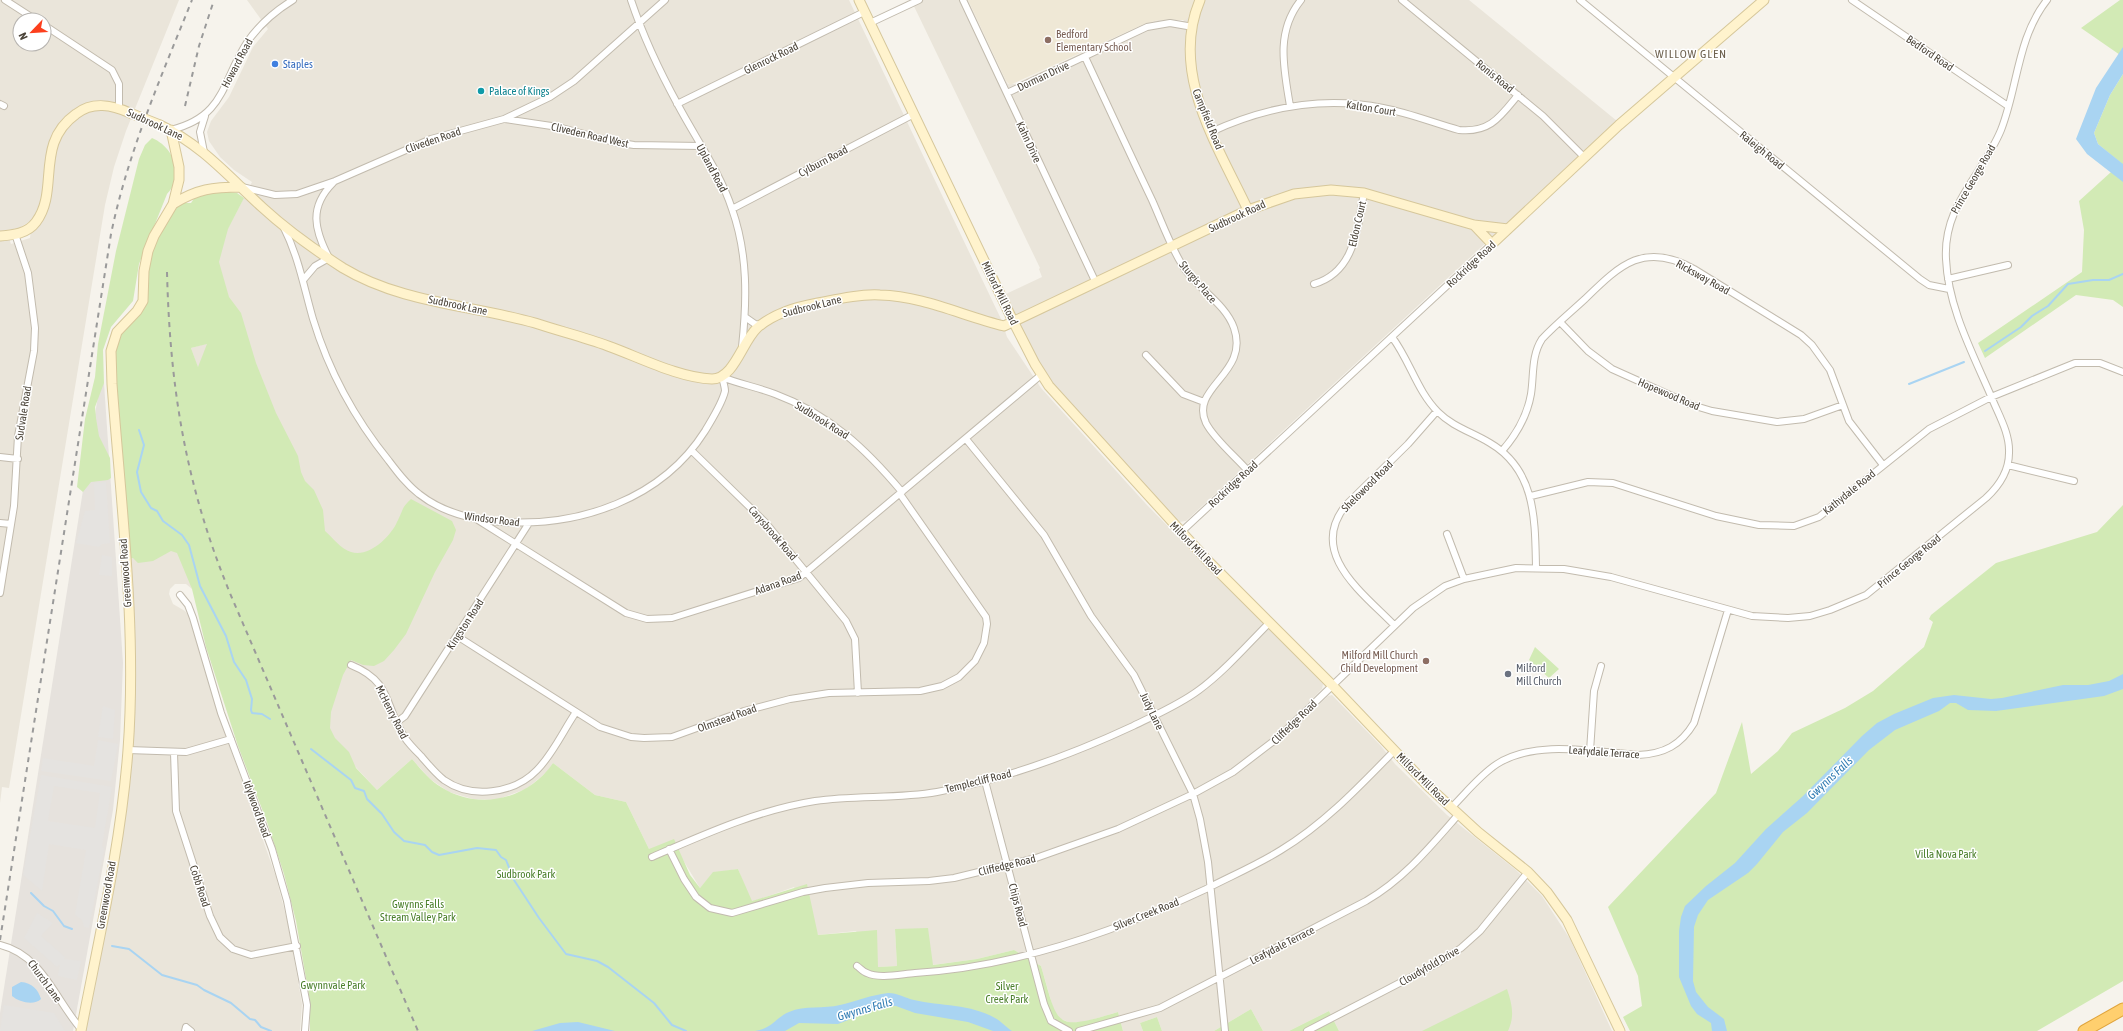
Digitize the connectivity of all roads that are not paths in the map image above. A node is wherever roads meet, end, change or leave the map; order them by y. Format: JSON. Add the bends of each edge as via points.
{"nodes":[{"id":1,"x":4,"y":0,"type":"edge"},
{"id":2,"x":293,"y":0,"type":"edge"},
{"id":3,"x":631,"y":0,"type":"edge"},
{"id":4,"x":665,"y":0,"type":"edge"},
{"id":5,"x":859,"y":0,"type":"edge"},
{"id":6,"x":919,"y":0,"type":"edge"},
{"id":7,"x":963,"y":0,"type":"edge"},
{"id":8,"x":1200,"y":0,"type":"edge"},
{"id":9,"x":1301,"y":0,"type":"edge"},
{"id":10,"x":1402,"y":0,"type":"edge"},
{"id":11,"x":1580,"y":0,"type":"edge"},
{"id":12,"x":1764,"y":0,"type":"edge"},
{"id":13,"x":1852,"y":0,"type":"edge"},
{"id":14,"x":2048,"y":0,"type":"edge"},
{"id":15,"x":23,"y":12,"type":"edge"},
{"id":16,"x":864,"y":12,"type":"junction"},
{"id":17,"x":639,"y":22,"type":"junction"},
{"id":18,"x":870,"y":23,"type":"junction"},
{"id":19,"x":1193,"y":27,"type":"junction"},
{"id":20,"x":52,"y":30,"type":"edge"},
{"id":21,"x":1085,"y":57,"type":"junction"},
{"id":22,"x":1674,"y":78,"type":"junction"},
{"id":23,"x":1007,"y":93,"type":"junction"},
{"id":24,"x":1518,"y":95,"type":"junction"},
{"id":25,"x":677,"y":104,"type":"junction"},
{"id":26,"x":1290,"y":106,"type":"junction"},
{"id":27,"x":2008,"y":106,"type":"junction"},
{"id":28,"x":119,"y":108,"type":"junction"},
{"id":29,"x":914,"y":114,"type":"junction"},
{"id":30,"x":205,"y":116,"type":"junction"},
{"id":31,"x":504,"y":119,"type":"junction"},
{"id":32,"x":171,"y":130,"type":"junction"},
{"id":33,"x":1211,"y":132,"type":"junction"},
{"id":34,"x":701,"y":146,"type":"junction"},
{"id":35,"x":204,"y":152,"type":"junction"},
{"id":36,"x":1584,"y":157,"type":"junction"},
{"id":37,"x":335,"y":181,"type":"junction"},
{"id":38,"x":241,"y":187,"type":"junction"},
{"id":39,"x":1364,"y":193,"type":"junction"},
{"id":40,"x":173,"y":204,"type":"junction"},
{"id":41,"x":732,"y":209,"type":"junction"},
{"id":42,"x":1248,"y":210,"type":"junction"},
{"id":43,"x":283,"y":225,"type":"junction"},
{"id":44,"x":1474,"y":225,"type":"junction"},
{"id":45,"x":1508,"y":229,"type":"junction"},
{"id":46,"x":15,"y":234,"type":"junction"},
{"id":47,"x":0,"y":236,"type":"edge"},
{"id":48,"x":1492,"y":244,"type":"junction"},
{"id":49,"x":1173,"y":246,"type":"junction"},
{"id":50,"x":329,"y":258,"type":"junction"},
{"id":51,"x":2008,"y":265,"type":"dead end"},
{"id":52,"x":304,"y":279,"type":"junction"},
{"id":53,"x":1948,"y":279,"type":"junction"},
{"id":54,"x":1096,"y":283,"type":"junction"},
{"id":55,"x":1314,"y":284,"type":"dead end"},
{"id":56,"x":1949,"y":289,"type":"junction"},
{"id":57,"x":745,"y":317,"type":"junction"},
{"id":58,"x":1560,"y":322,"type":"junction"},
{"id":59,"x":1014,"y":323,"type":"junction"},
{"id":60,"x":761,"y":325,"type":"junction"},
{"id":61,"x":1392,"y":337,"type":"junction"},
{"id":62,"x":742,"y":348,"type":"junction"},
{"id":63,"x":1146,"y":355,"type":"dead end"},
{"id":64,"x":2123,"y":372,"type":"edge"},
{"id":65,"x":1042,"y":375,"type":"junction"},
{"id":66,"x":722,"y":377,"type":"junction"},
{"id":67,"x":1991,"y":397,"type":"junction"},
{"id":68,"x":1204,"y":402,"type":"junction"},
{"id":69,"x":1843,"y":404,"type":"junction"},
{"id":70,"x":1437,"y":411,"type":"junction"},
{"id":71,"x":966,"y":439,"type":"junction"},
{"id":72,"x":691,"y":450,"type":"junction"},
{"id":73,"x":1502,"y":451,"type":"junction"},
{"id":74,"x":0,"y":457,"type":"edge"},
{"id":75,"x":18,"y":459,"type":"junction"},
{"id":76,"x":1883,"y":465,"type":"junction"},
{"id":77,"x":2008,"y":465,"type":"junction"},
{"id":78,"x":1248,"y":471,"type":"junction"},
{"id":79,"x":2074,"y":481,"type":"dead end"},
{"id":80,"x":901,"y":493,"type":"junction"},
{"id":81,"x":1531,"y":496,"type":"junction"},
{"id":82,"x":475,"y":518,"type":"junction"},
{"id":83,"x":0,"y":523,"type":"edge"},
{"id":84,"x":529,"y":523,"type":"junction"},
{"id":85,"x":11,"y":524,"type":"junction"},
{"id":86,"x":1181,"y":532,"type":"junction"},
{"id":87,"x":1447,"y":534,"type":"dead end"},
{"id":88,"x":516,"y":544,"type":"junction"},
{"id":89,"x":1536,"y":567,"type":"junction"},
{"id":90,"x":806,"y":573,"type":"junction"},
{"id":91,"x":1464,"y":579,"type":"junction"},
{"id":92,"x":0,"y":593,"type":"edge"},
{"id":93,"x":180,"y":595,"type":"dead end"},
{"id":94,"x":1728,"y":610,"type":"junction"},
{"id":95,"x":1270,"y":622,"type":"junction"},
{"id":96,"x":987,"y":624,"type":"joint"},
{"id":97,"x":1394,"y":625,"type":"junction"},
{"id":98,"x":457,"y":636,"type":"junction"},
{"id":99,"x":351,"y":665,"type":"dead end"},
{"id":100,"x":1601,"y":666,"type":"dead end"},
{"id":101,"x":1332,"y":685,"type":"junction"},
{"id":102,"x":858,"y":693,"type":"junction"},
{"id":103,"x":576,"y":712,"type":"junction"},
{"id":104,"x":1155,"y":715,"type":"junction"},
{"id":105,"x":397,"y":722,"type":"junction"},
{"id":106,"x":231,"y":739,"type":"junction"},
{"id":107,"x":128,"y":750,"type":"junction"},
{"id":108,"x":174,"y":752,"type":"junction"},
{"id":109,"x":1394,"y":752,"type":"junction"},
{"id":110,"x":1590,"y":752,"type":"junction"},
{"id":111,"x":985,"y":781,"type":"junction"},
{"id":112,"x":1192,"y":794,"type":"junction"},
{"id":113,"x":1452,"y":808,"type":"junction"},
{"id":114,"x":1458,"y":815,"type":"junction"},
{"id":115,"x":669,"y":849,"type":"junction"},
{"id":116,"x":652,"y":857,"type":"dead end"},
{"id":117,"x":1007,"y":865,"type":"junction"},
{"id":118,"x":1528,"y":872,"type":"junction"},
{"id":119,"x":1210,"y":886,"type":"junction"},
{"id":120,"x":0,"y":945,"type":"edge"},
{"id":121,"x":297,"y":946,"type":"junction"},
{"id":122,"x":1030,"y":953,"type":"junction"},
{"id":123,"x":857,"y":966,"type":"dead end"},
{"id":124,"x":1220,"y":977,"type":"junction"},
{"id":125,"x":2123,"y":1009,"type":"edge"},
{"id":126,"x":81,"y":1030,"type":"edge"},
{"id":127,"x":305,"y":1031,"type":"edge"},
{"id":128,"x":1069,"y":1031,"type":"edge"},
{"id":129,"x":1079,"y":1031,"type":"edge"},
{"id":130,"x":1225,"y":1031,"type":"edge"},
{"id":131,"x":1307,"y":1031,"type":"edge"},
{"id":132,"x":1620,"y":1031,"type":"edge"},
{"id":133,"x":2084,"y":1031,"type":"edge"}],
"edges":[{"from":1,"to":15,"type":"street"},
{"from":2,"to":30,"type":"street","name":"Howard Road","via":[[272,14],[247,42],[221,94]]},
{"from":3,"to":17,"type":"street","name":"Upland Road"},
{"from":4,"to":17,"type":"street","name":"Cliveden Road"},
{"from":5,"to":16,"type":"street","name":"Milford Mill Road"},
{"from":6,"to":18,"type":"street"},
{"from":7,"to":23,"type":"street","name":"Kahn Drive"},
{"from":8,"to":19,"type":"street","name":"Campfield Road"},
{"from":9,"to":26,"type":"street","via":[[1287,23],[1283,46]]},
{"from":10,"to":24,"type":"street","name":"Ronis Road"},
{"from":11,"to":22,"type":"street","name":"Raleigh Road"},
{"from":12,"to":22,"type":"street","name":"Rockridge Road"},
{"from":13,"to":27,"type":"street","name":"Bedford Road"},
{"from":14,"to":27,"type":"street","name":"Prince George Road","via":[[2031,25],[2024,42]]},
{"from":16,"to":18,"type":"street","name":"Milford Mill Road"},
{"from":16,"to":25,"type":"street","name":"Glenrock Road"},
{"from":17,"to":25,"type":"street","name":"Upland Road"},
{"from":17,"to":31,"type":"street","name":"Cliveden Road","via":[[598,62],[574,81],[550,97]]},
{"from":18,"to":29,"type":"street","name":"Milford Mill Road"},
{"from":19,"to":21,"type":"street","name":"Dorman Drive","via":[[1170,23],[1155,25]]},
{"from":19,"to":33,"type":"street","name":"Campfield Road","via":[[1191,66],[1194,84],[1199,105]]},
{"from":20,"to":28,"type":"street","via":[[112,70],[121,92]]},
{"from":21,"to":23,"type":"street","name":"Dorman Drive"},
{"from":21,"to":49,"type":"street","name":"Sturgis Place"},
{"from":22,"to":36,"type":"street","name":"Rockridge Road"},
{"from":22,"to":56,"type":"street","name":"Raleigh Road","via":[[1920,279],[1929,285]]},
{"from":23,"to":54,"type":"street","name":"Kahn Drive"},
{"from":24,"to":26,"type":"street","name":"Kalton Court","via":[[1493,123],[1469,131],[1363,105],[1325,103]]},
{"from":24,"to":36,"type":"street","name":"Ronis Road","via":[[1556,127]]},
{"from":25,"to":34,"type":"street","name":"Upland Road"},
{"from":26,"to":33,"type":"street","name":"Kalton Court","via":[[1252,115]]},
{"from":27,"to":53,"type":"street","name":"Prince George Road","via":[[2001,130],[1992,148],[1954,209],[1946,241]]},
{"from":28,"to":32,"type":"street","name":"Sudbrook Lane","bridge":true},
{"from":28,"to":46,"type":"street","name":"Sudbrook Lane","via":[[104,105],[87,108],[60,129],[52,149],[40,216],[30,228]]},
{"from":29,"to":41,"type":"street","name":"Cylburn Road"},
{"from":29,"to":59,"type":"street","name":"Milford Mill Road"},
{"from":30,"to":32,"type":"street","name":"Howard Road","via":[[187,126]]},
{"from":30,"to":35,"type":"street","name":"Howard Road","via":[[200,132]]},
{"from":31,"to":34,"type":"street","name":"Cliveden Road West","via":[[558,127],[634,145]]},
{"from":31,"to":37,"type":"street","name":"Cliveden Road","via":[[432,139]]},
{"from":32,"to":35,"type":"street","name":"Sudbrook Lane"},
{"from":32,"to":40,"type":"street","name":"Greenwood Road","via":[[179,167],[179,180]]},
{"from":33,"to":42,"type":"street","name":"Campfield Road"},
{"from":34,"to":41,"type":"street","name":"Upland Road"},
{"from":35,"to":38,"type":"street","name":"Sudbrook Lane"},
{"from":36,"to":45,"type":"street","name":"Rockridge Road"},
{"from":37,"to":38,"type":"street","name":"Cliveden Road","via":[[286,196]]},
{"from":37,"to":50,"type":"street","via":[[323,193],[316,210],[320,239]]},
{"from":38,"to":40,"type":"street","name":"Cliveden Road","via":[[205,189]]},
{"from":38,"to":43,"type":"street","name":"Sudbrook Lane"},
{"from":39,"to":42,"type":"street","name":"Sudbrook Road","via":[[1311,191],[1280,197]]},
{"from":39,"to":44,"type":"street","name":"Sudbrook Road"},
{"from":39,"to":55,"type":"street","name":"Eldon Court","via":[[1356,238],[1348,258],[1335,274]]},
{"from":40,"to":107,"type":"street","name":"Greenwood Road","via":[[148,251],[143,301],[117,332],[111,351],[130,640]]},
{"from":41,"to":57,"type":"street","name":"Upland Road","via":[[739,231],[745,268]]},
{"from":42,"to":49,"type":"street","name":"Sudbrook Road"},
{"from":43,"to":50,"type":"street","name":"Sudbrook Lane"},
{"from":43,"to":52,"type":"street","name":"Windsor Road","via":[[298,258]]},
{"from":44,"to":45,"type":"street","name":"Sudbrook Road"},
{"from":44,"to":48,"type":"street"},
{"from":45,"to":48,"type":"street","name":"Rockridge Road"},
{"from":46,"to":47,"type":"street","name":"Sudbrook Lane"},
{"from":46,"to":75,"type":"street","name":"Sudvale Road","via":[[28,273],[35,328],[31,370],[18,436]]},
{"from":48,"to":61,"type":"street","name":"Rockridge Road"},
{"from":49,"to":54,"type":"street","name":"Sudbrook Road"},
{"from":49,"to":68,"type":"street","name":"Sturgis Place","via":[[1183,266],[1226,315],[1238,342],[1231,367]]},
{"from":50,"to":52,"type":"street","via":[[315,266]]},
{"from":50,"to":66,"type":"street","name":"Sudbrook Lane","via":[[346,269],[390,289],[533,323],[695,376],[713,379]]},
{"from":51,"to":53,"type":"street"},
{"from":52,"to":82,"type":"street","name":"Windsor Road","via":[[320,339],[333,372],[372,440],[418,493],[443,510]]},
{"from":53,"to":56,"type":"street","name":"Prince George Road"},
{"from":54,"to":59,"type":"street","name":"Sudbrook Road"},
{"from":56,"to":67,"type":"street","name":"Prince George Road","via":[[1965,336]]},
{"from":57,"to":60,"type":"street"},
{"from":57,"to":62,"type":"street","name":"Upland Road"},
{"from":58,"to":69,"type":"street","name":"Hopewood Road","via":[[1588,351],[1612,369],[1692,405],[1712,411],[1777,422],[1804,419]]},
{"from":58,"to":69,"type":"street","name":"Ricksway Road","via":[[1620,267],[1640,258],[1666,258],[1688,266],[1801,335],[1812,345],[1830,370]]},
{"from":58,"to":73,"type":"street","name":"Ricksway Road","via":[[1538,346],[1525,417]]},
{"from":59,"to":60,"type":"street","name":"Sudbrook Lane","via":[[1004,326],[924,302],[881,295],[844,298],[799,307]]},
{"from":59,"to":65,"type":"street","name":"Milford Mill Road"},
{"from":60,"to":62,"type":"street","name":"Sudbrook Lane"},
{"from":61,"to":70,"type":"street","via":[[1404,354],[1423,394]]},
{"from":61,"to":78,"type":"street","name":"Rockridge Road"},
{"from":62,"to":66,"type":"street","name":"Sudbrook Lane","via":[[734,364]]},
{"from":63,"to":68,"type":"street","via":[[1183,394]]},
{"from":64,"to":67,"type":"street","name":"Kathydale Road","via":[[2100,362],[2075,363]]},
{"from":65,"to":71,"type":"street","name":"Adana Road"},
{"from":65,"to":86,"type":"street","name":"Milford Mill Road","via":[[1058,398]]},
{"from":66,"to":72,"type":"street","name":"Windsor Road","via":[[725,390],[714,417]]},
{"from":66,"to":80,"type":"street","name":"Sudbrook Road","via":[[775,394],[817,414],[857,442]]},
{"from":67,"to":76,"type":"street","name":"Kathydale Road","via":[[1929,429]]},
{"from":67,"to":77,"type":"street","name":"Prince George Road","via":[[2008,438]]},
{"from":68,"to":78,"type":"street","via":[[1204,417],[1211,431]]},
{"from":69,"to":76,"type":"street","name":"Ricksway Road","via":[[1856,432]]},
{"from":70,"to":73,"type":"street","via":[[1455,425]]},
{"from":70,"to":97,"type":"street","name":"Shelowood Road","via":[[1346,505],[1333,529],[1335,554],[1341,569]]},
{"from":71,"to":80,"type":"street","name":"Adana Road"},
{"from":71,"to":104,"type":"street","name":"Judy Lane","via":[[1044,535],[1091,616],[1134,675]]},
{"from":72,"to":84,"type":"street","name":"Windsor Road","via":[[648,488],[610,507],[576,518]]},
{"from":72,"to":90,"type":"street","name":"Carysbrook Road","via":[[756,513]]},
{"from":73,"to":81,"type":"street","via":[[1516,467]]},
{"from":74,"to":75,"type":"street"},
{"from":75,"to":85,"type":"street","name":"Sudvale Road"},
{"from":76,"to":81,"type":"street","name":"Kathydale Road","via":[[1819,517],[1794,526],[1759,525],[1716,516],[1613,482],[1588,482]]},
{"from":77,"to":79,"type":"street"},
{"from":77,"to":94,"type":"street","name":"Prince George Road","via":[[2003,478],[1986,498],[1882,583],[1848,604],[1810,616],[1788,618],[1752,616]]},
{"from":78,"to":86,"type":"street","name":"Rockridge Road"},
{"from":80,"to":90,"type":"street","name":"Adana Road"},
{"from":80,"to":96,"type":"street","name":"Sudbrook Road","via":[[950,569],[984,612]]},
{"from":81,"to":89,"type":"street"},
{"from":82,"to":84,"type":"street","name":"Windsor Road"},
{"from":82,"to":88,"type":"street","name":"Adana Road"},
{"from":83,"to":85,"type":"street"},
{"from":84,"to":88,"type":"street","name":"Kingston Road"},
{"from":85,"to":92,"type":"street","name":"Sudvale Road"},
{"from":86,"to":95,"type":"street","name":"Milford Mill Road"},
{"from":87,"to":91,"type":"street"},
{"from":88,"to":90,"type":"street","name":"Adana Road","via":[[617,608],[647,619],[683,615],[799,578]]},
{"from":88,"to":98,"type":"street","name":"Kingston Road"},
{"from":89,"to":91,"type":"street","name":"Prince George Road","via":[[1495,571]]},
{"from":89,"to":94,"type":"street","name":"Prince George Road","via":[[1589,572]]},
{"from":90,"to":102,"type":"street","name":"Carysbrook Road","via":[[851,630],[856,651]]},
{"from":91,"to":97,"type":"street","name":"Prince George Road","via":[[1429,596]]},
{"from":93,"to":106,"type":"street","name":"Idylwood Road","via":[[188,605],[193,618]]},
{"from":94,"to":110,"type":"street","name":"Leafydale Terrace","via":[[1698,712],[1682,740],[1653,754],[1638,756]]},
{"from":95,"to":101,"type":"street","name":"Milford Mill Road"},
{"from":95,"to":104,"type":"street","name":"Templecliff Road","via":[[1199,690]]},
{"from":96,"to":102,"type":"street","name":"Olmstead Road","via":[[984,643],[975,661],[951,682],[932,690]]},
{"from":97,"to":101,"type":"street","name":"Prince George Road"},
{"from":98,"to":103,"type":"street","name":"Olmstead Road"},
{"from":98,"to":105,"type":"street","name":"Kingston Road","via":[[406,716]]},
{"from":99,"to":105,"type":"street","name":"McHenry Road","via":[[378,682],[390,702]]},
{"from":100,"to":110,"type":"street","via":[[1594,691]]},
{"from":101,"to":109,"type":"street","name":"Milford Mill Road"},
{"from":101,"to":112,"type":"street","name":"Cliffedge Road","via":[[1264,751],[1233,772]]},
{"from":102,"to":103,"type":"street","name":"Olmstead Road","via":[[809,696],[766,704],[684,734],[658,738],[637,738],[615,733]]},
{"from":103,"to":105,"type":"street","name":"McHenry Road","via":[[536,771],[512,786],[485,792],[463,788],[445,780],[406,740]]},
{"from":104,"to":111,"type":"street","name":"Templecliff Road","via":[[1064,756]]},
{"from":104,"to":112,"type":"street","name":"Judy Lane"},
{"from":106,"to":108,"type":"street","via":[[195,750]]},
{"from":106,"to":121,"type":"street","name":"Idylwood Road","via":[[272,849]]},
{"from":107,"to":108,"type":"street"},
{"from":107,"to":126,"type":"street","name":"Greenwood Road","via":[[117,837]]},
{"from":108,"to":121,"type":"street","name":"Cobb Road","via":[[176,811],[210,916],[220,937],[233,949],[251,955]]},
{"from":109,"to":113,"type":"street","name":"Milford Mill Road"},
{"from":109,"to":119,"type":"street","name":"Silver Creek Road","via":[[1338,806],[1300,837],[1261,862]]},
{"from":110,"to":113,"type":"street","name":"Leafydale Terrace","via":[[1543,749],[1530,750],[1507,758],[1484,774]]},
{"from":111,"to":115,"type":"street","name":"Templecliff Road","via":[[935,792],[841,798],[791,805],[739,820]]},
{"from":111,"to":117,"type":"street","name":"Chips Road"},
{"from":112,"to":117,"type":"street","name":"Cliffedge Road","via":[[1095,839]]},
{"from":112,"to":119,"type":"street","name":"Judy Lane","via":[[1205,844]]},
{"from":113,"to":114,"type":"street","name":"Milford Mill Road"},
{"from":114,"to":118,"type":"street","name":"Milford Mill Road"},
{"from":114,"to":124,"type":"street","name":"Leafydale Terrace","via":[[1412,868],[1390,886]]},
{"from":115,"to":116,"type":"street","name":"Templecliff Road"},
{"from":115,"to":117,"type":"street","name":"Cliffedge Road","via":[[696,897],[710,908],[732,914],[789,896],[826,888],[954,878]]},
{"from":117,"to":122,"type":"street","name":"Chips Road"},
{"from":118,"to":131,"type":"street","name":"Cloudyfold Drive","via":[[1480,931],[1461,948],[1438,963]]},
{"from":118,"to":132,"type":"street","name":"Milford Mill Road","via":[[1547,892],[1567,920]]},
{"from":119,"to":122,"type":"street","name":"Silver Creek Road","via":[[1116,927]]},
{"from":119,"to":124,"type":"street","name":"Judy Lane"},
{"from":120,"to":126,"type":"street","name":"Church Lane","via":[[20,952],[31,960]]},
{"from":121,"to":127,"type":"street","name":"Idylwood Road","via":[[307,1005]]},
{"from":122,"to":123,"type":"street","name":"Silver Creek Road","via":[[980,966],[926,973],[877,975],[867,973]]},
{"from":122,"to":128,"type":"street","name":"Chips Road","via":[[1047,1015],[1056,1025]]},
{"from":124,"to":129,"type":"street","name":"Leafydale Terrace","via":[[1147,1012]]},
{"from":124,"to":130,"type":"street","name":"Judy Lane"},
{"from":125,"to":133,"type":"highway"}]}
